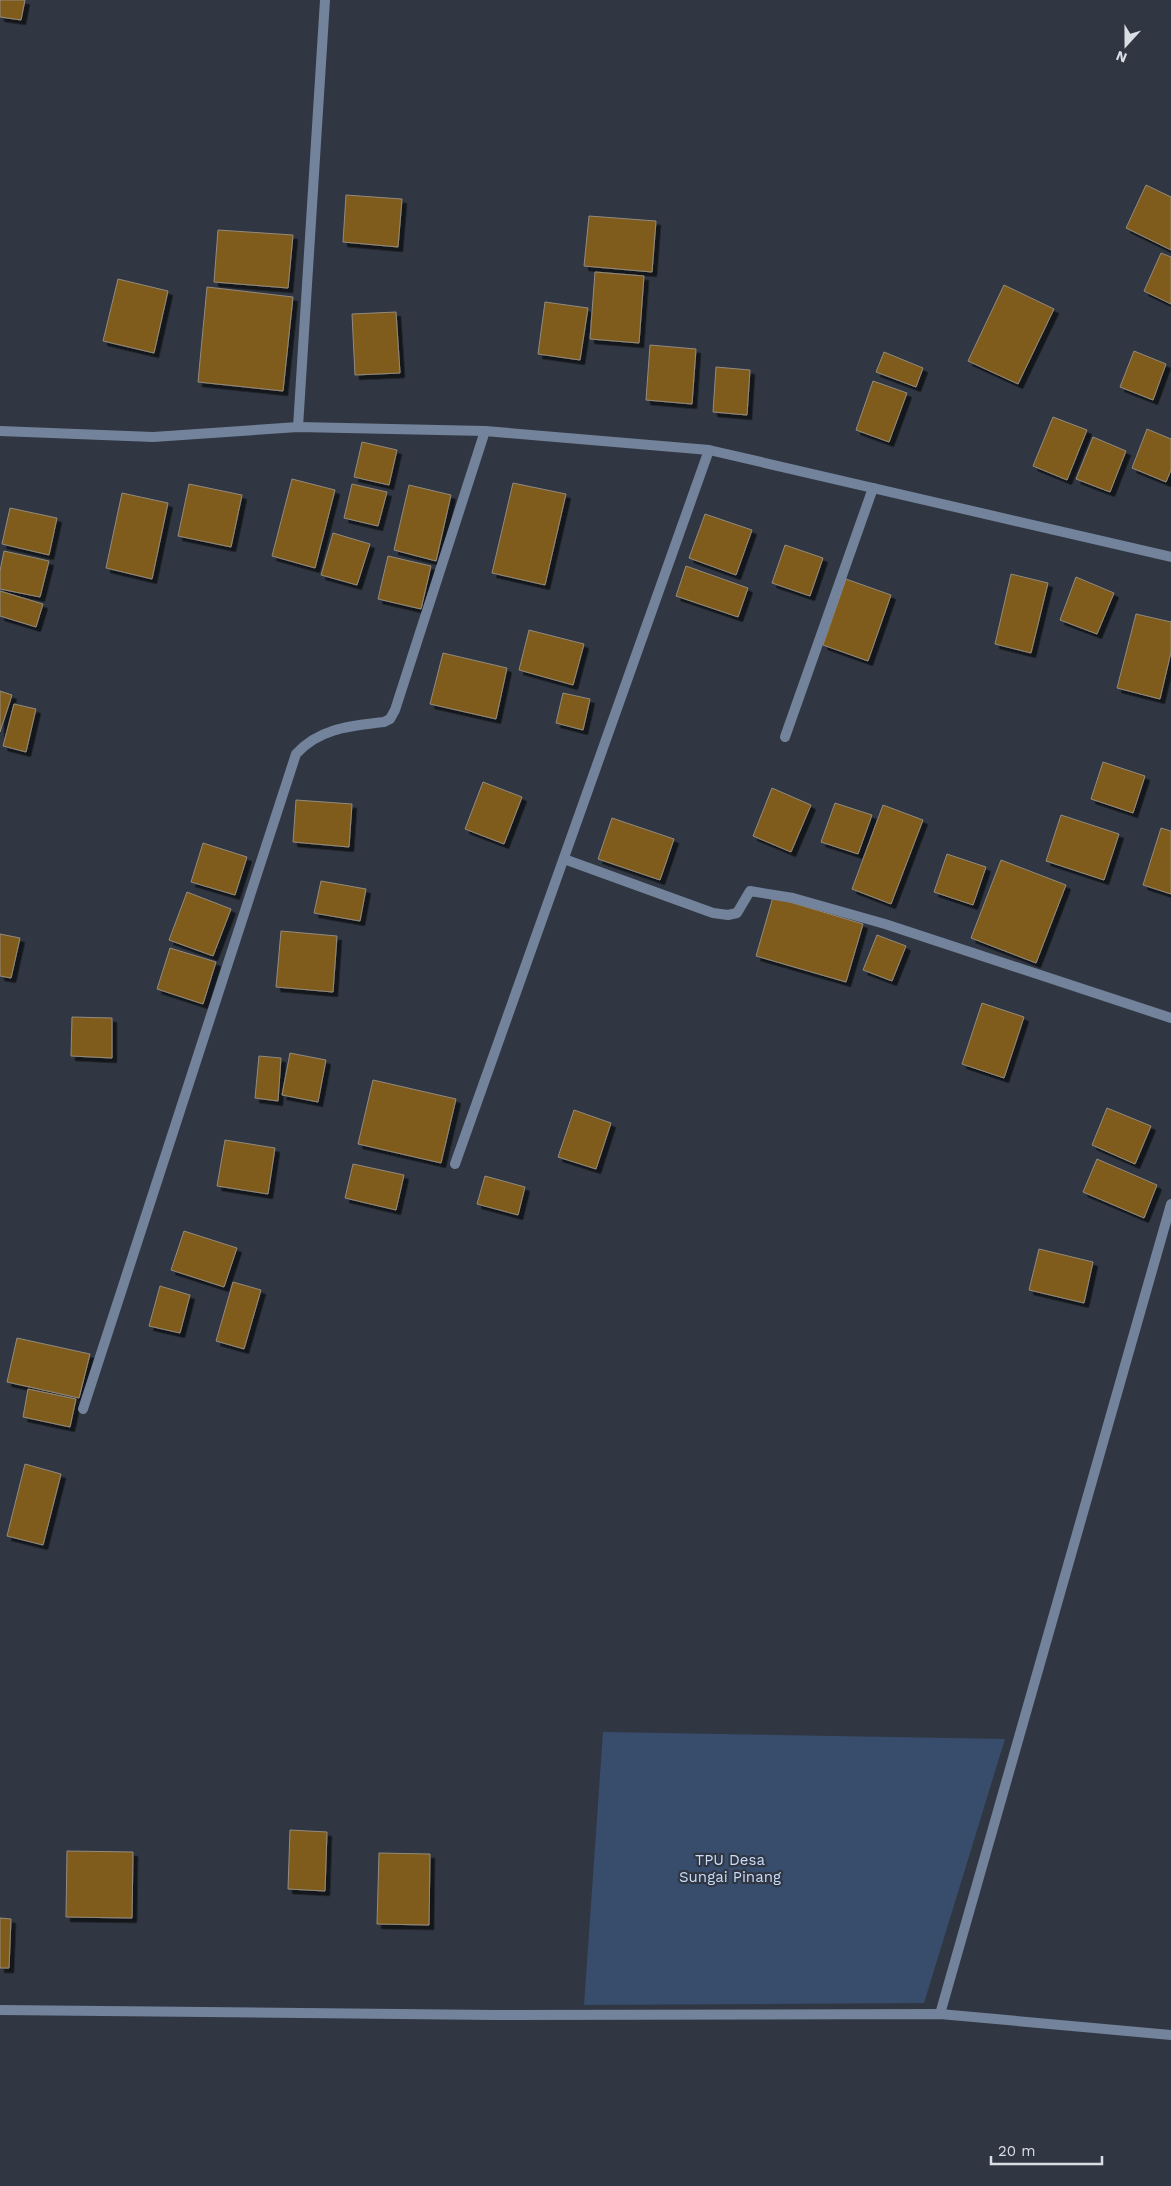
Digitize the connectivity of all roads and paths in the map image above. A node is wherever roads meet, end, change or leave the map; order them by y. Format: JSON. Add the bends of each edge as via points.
{"nodes":[{"id":1,"x":325,"y":0,"type":"edge"},
{"id":2,"x":298,"y":427,"type":"junction"},
{"id":3,"x":0,"y":431,"type":"edge"},
{"id":4,"x":485,"y":431,"type":"junction"},
{"id":5,"x":709,"y":450,"type":"junction"},
{"id":6,"x":873,"y":488,"type":"junction"},
{"id":7,"x":1171,"y":557,"type":"edge"},
{"id":8,"x":785,"y":737,"type":"dead end"},
{"id":9,"x":564,"y":858,"type":"junction"},
{"id":10,"x":1171,"y":1018,"type":"edge"},
{"id":11,"x":455,"y":1164,"type":"dead end"},
{"id":12,"x":1171,"y":1204,"type":"edge"},
{"id":13,"x":83,"y":1409,"type":"dead end"},
{"id":14,"x":0,"y":2010,"type":"edge"},
{"id":15,"x":940,"y":2014,"type":"junction"},
{"id":16,"x":1171,"y":2035,"type":"edge"}],
"edges":[{"from":1,"to":2,"type":"street"},
{"from":2,"to":3,"type":"street","via":[[153,436]]},
{"from":2,"to":4,"type":"street"},
{"from":4,"to":5,"type":"street"},
{"from":4,"to":13,"type":"street","via":[[390,719],[341,727],[315,737],[296,754]]},
{"from":5,"to":6,"type":"street"},
{"from":5,"to":9,"type":"street"},
{"from":6,"to":7,"type":"street"},
{"from":6,"to":8,"type":"street"},
{"from":9,"to":10,"type":"street","via":[[728,916],[737,913],[750,890],[793,898],[885,924]]},
{"from":9,"to":11,"type":"street"},
{"from":12,"to":15,"type":"street"},
{"from":14,"to":15,"type":"street","via":[[485,2015]]},
{"from":15,"to":16,"type":"street"}]}
